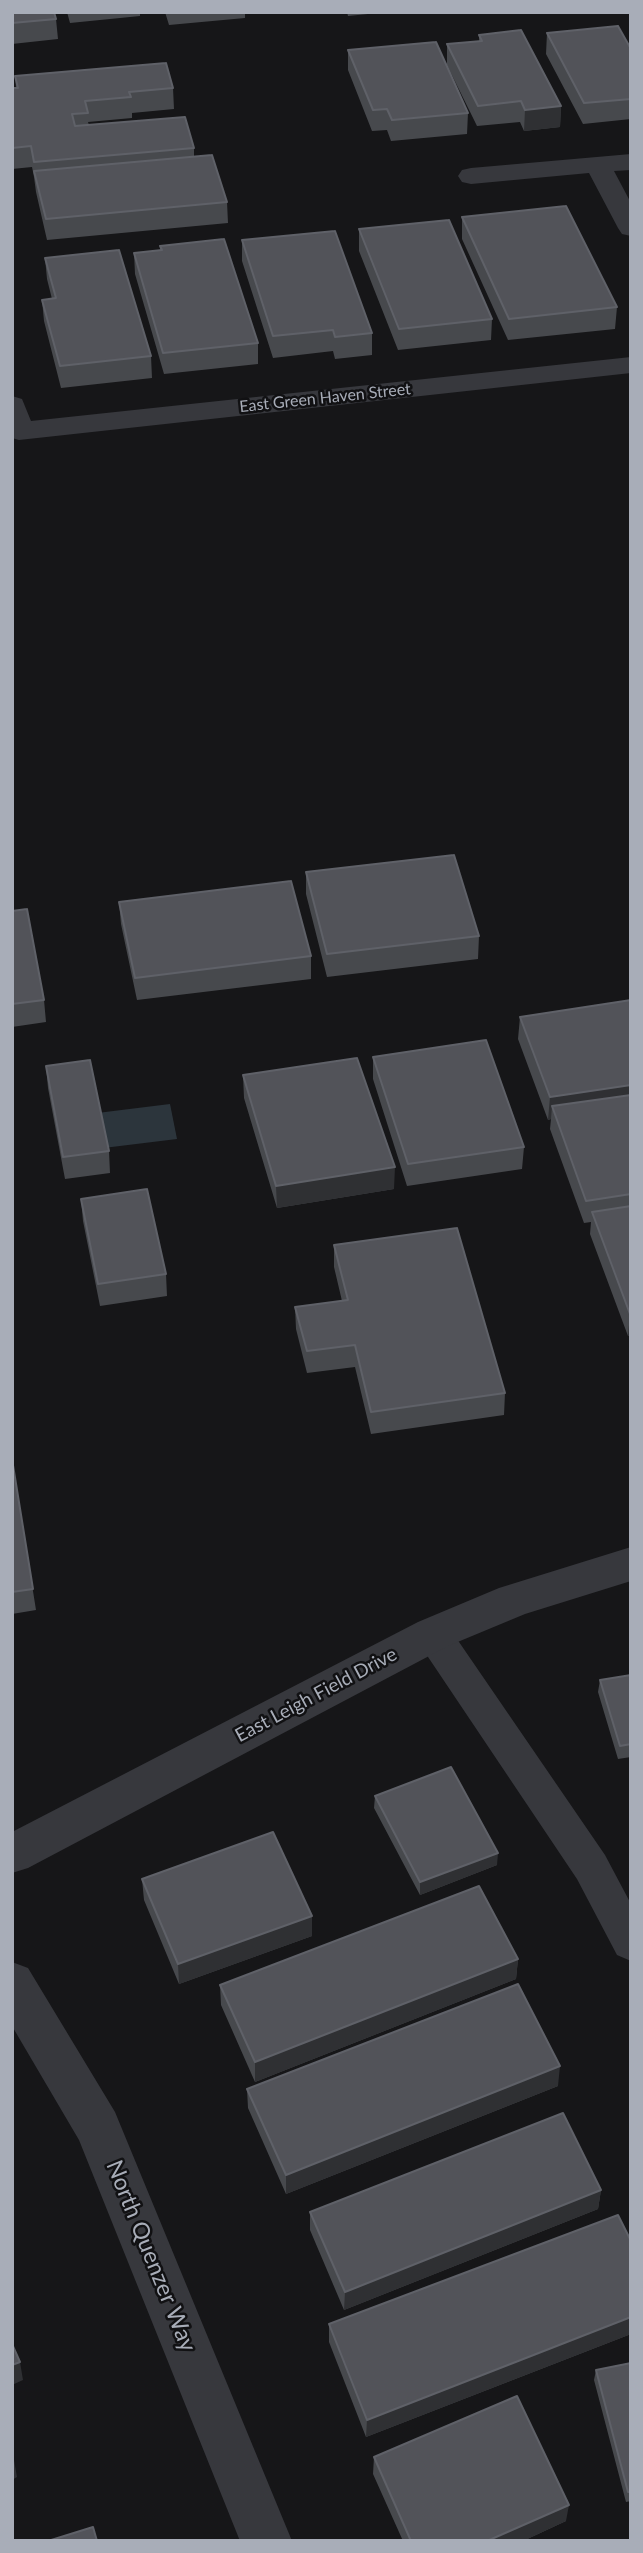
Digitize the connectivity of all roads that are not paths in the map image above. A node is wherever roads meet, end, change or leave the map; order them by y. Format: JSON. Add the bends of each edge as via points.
{"nodes":[{"id":1,"x":631,"y":162,"type":"edge"},
{"id":2,"x":598,"y":166,"type":"junction"},
{"id":3,"x":471,"y":176,"type":"dead end"},
{"id":4,"x":631,"y":228,"type":"edge"},
{"id":5,"x":631,"y":365,"type":"edge"},
{"id":6,"x":14,"y":423,"type":"edge"},
{"id":7,"x":631,"y":1564,"type":"edge"},
{"id":8,"x":433,"y":1634,"type":"junction"},
{"id":9,"x":12,"y":1854,"type":"edge"},
{"id":10,"x":631,"y":1942,"type":"edge"},
{"id":11,"x":12,"y":1983,"type":"edge"},
{"id":12,"x":266,"y":2541,"type":"edge"}],
"edges":[{"from":1,"to":2,"type":"street"},
{"from":2,"to":3,"type":"street"},
{"from":2,"to":4,"type":"street"},
{"from":5,"to":6,"type":"street","name":"East Green Haven Street"},
{"from":7,"to":8,"type":"street","name":"East Leigh Field Drive","via":[[514,1600]]},
{"from":8,"to":9,"type":"street","name":"East Leigh Field Drive"},
{"from":8,"to":10,"type":"lane","via":[[591,1867]]},
{"from":11,"to":12,"type":"street","name":"North Quenzer Way","via":[[98,2128]]}]}
